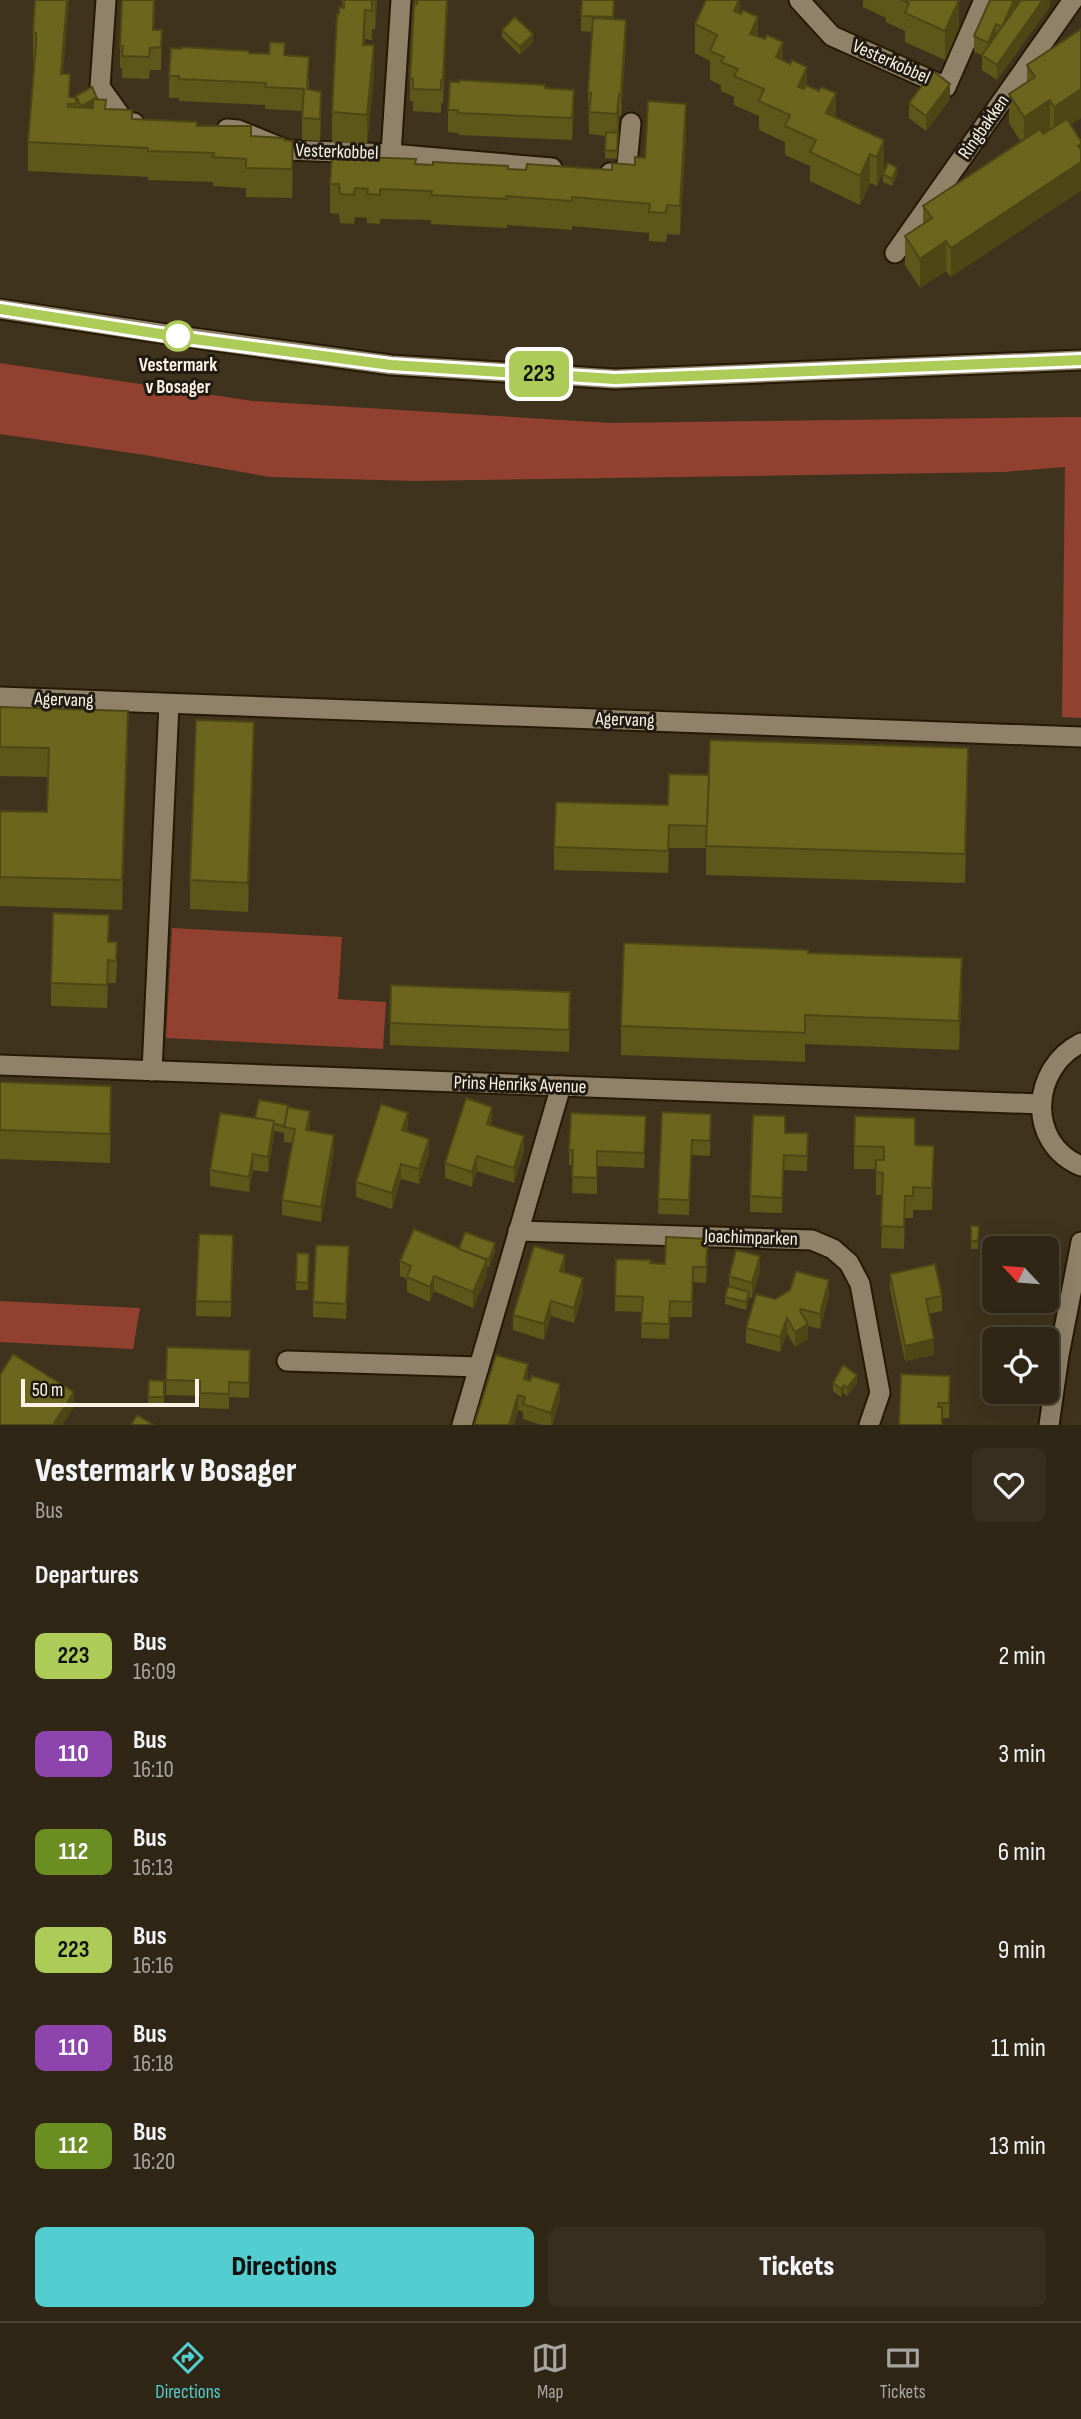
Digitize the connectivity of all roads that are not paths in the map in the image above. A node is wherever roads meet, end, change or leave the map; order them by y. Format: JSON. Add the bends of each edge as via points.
{"nodes":[{"id":1,"x":106,"y":0,"type":"edge"},
{"id":2,"x":401,"y":0,"type":"edge"},
{"id":3,"x":799,"y":0,"type":"edge"},
{"id":4,"x":984,"y":0,"type":"edge"},
{"id":5,"x":1073,"y":0,"type":"edge"},
{"id":6,"x":631,"y":123,"type":"dead end"},
{"id":7,"x":150,"y":124,"type":"edge"},
{"id":8,"x":213,"y":128,"type":"edge"},
{"id":9,"x":391,"y":154,"type":"junction"},
{"id":10,"x":895,"y":253,"type":"dead end"},
{"id":11,"x":0,"y":309,"type":"edge"},
{"id":12,"x":1081,"y":360,"type":"edge"},
{"id":13,"x":0,"y":697,"type":"edge"},
{"id":14,"x":169,"y":704,"type":"junction"},
{"id":15,"x":1081,"y":737,"type":"edge"},
{"id":16,"x":1081,"y":1043,"type":"edge"},
{"id":17,"x":0,"y":1065,"type":"edge"},
{"id":18,"x":152,"y":1071,"type":"junction"},
{"id":19,"x":561,"y":1086,"type":"junction"},
{"id":20,"x":1041,"y":1104,"type":"junction"},
{"id":21,"x":1081,"y":1166,"type":"edge"},
{"id":22,"x":518,"y":1231,"type":"junction"},
{"id":23,"x":1081,"y":1242,"type":"edge"},
{"id":24,"x":287,"y":1361,"type":"dead end"},
{"id":25,"x":479,"y":1367,"type":"junction"},
{"id":26,"x":461,"y":1425,"type":"edge"},
{"id":27,"x":869,"y":1425,"type":"edge"},
{"id":28,"x":1049,"y":1425,"type":"edge"}],
"edges":[{"from":1,"to":7,"type":"street","via":[[100,87],[125,122]]},
{"from":2,"to":9,"type":"street","name":"Vesterkobbel"},
{"from":3,"to":4,"type":"street","name":"Vesterkobbel","via":[[832,36],[946,87]]},
{"from":5,"to":10,"type":"street","name":"Ringbakken"},
{"from":6,"to":9,"type":"street","name":"Vesterkobbel","via":[[626,174]]},
{"from":8,"to":9,"type":"street","name":"Vesterkobbel","via":[[238,130],[287,150]]},
{"from":11,"to":12,"type":"street","via":[[391,365],[615,379]]},
{"from":13,"to":14,"type":"street","name":"Agervang"},
{"from":14,"to":15,"type":"street","name":"Agervang"},
{"from":14,"to":18,"type":"street"},
{"from":16,"to":20,"type":"street","via":[[1055,1063]]},
{"from":17,"to":18,"type":"street","name":"Prins Henriks Avenue"},
{"from":18,"to":19,"type":"street","name":"Prins Henriks Avenue"},
{"from":19,"to":20,"type":"street","name":"Prins Henriks Avenue"},
{"from":19,"to":22,"type":"street"},
{"from":20,"to":21,"type":"street","via":[[1045,1127],[1056,1147]]},
{"from":22,"to":25,"type":"street"},
{"from":22,"to":27,"type":"street","name":"Joachimparken","via":[[813,1240],[833,1249],[849,1263],[860,1284],[880,1393]]},
{"from":23,"to":28,"type":"street"},
{"from":24,"to":25,"type":"street"},
{"from":25,"to":26,"type":"street"}]}
